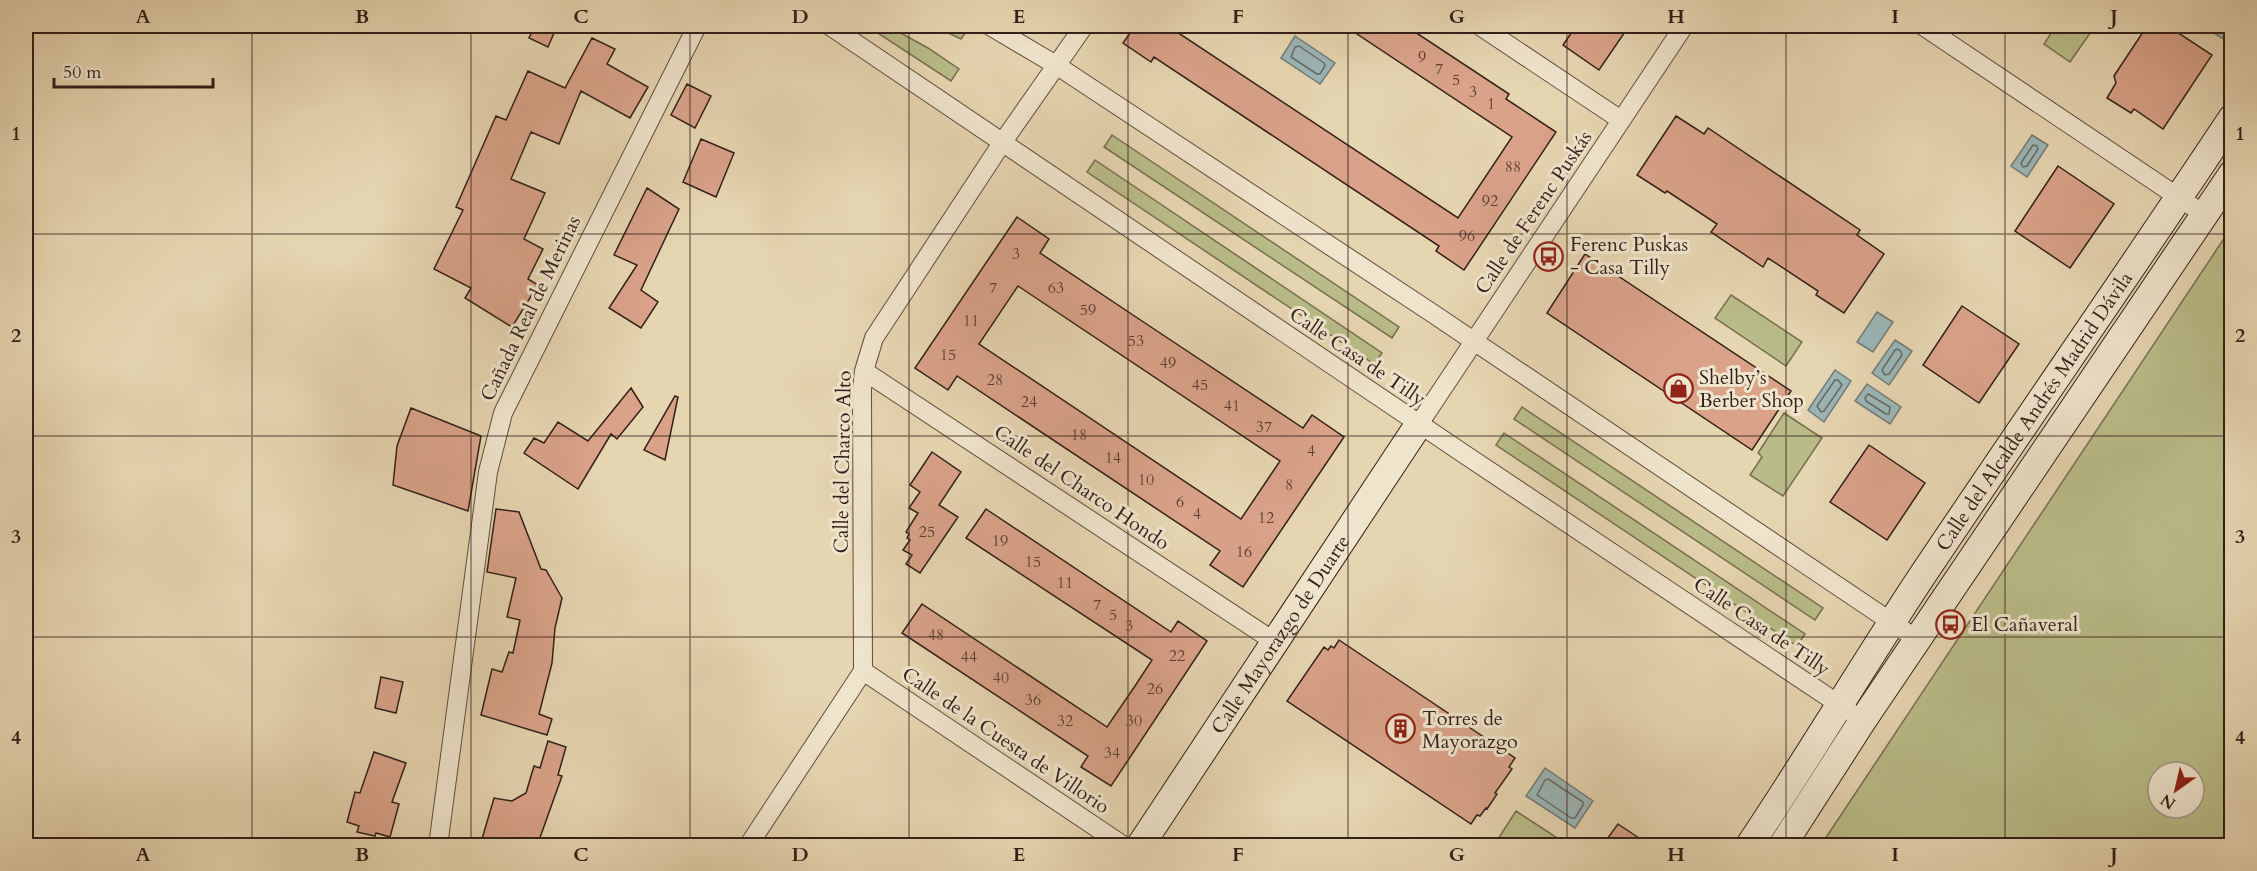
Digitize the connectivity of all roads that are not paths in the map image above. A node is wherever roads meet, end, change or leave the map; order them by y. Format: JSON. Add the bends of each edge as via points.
{"nodes":[{"id":1,"x":697,"y":26,"type":"edge"},
{"id":2,"x":830,"y":26,"type":"edge"},
{"id":3,"x":990,"y":26,"type":"edge"},
{"id":4,"x":1084,"y":26,"type":"edge"},
{"id":5,"x":1480,"y":26,"type":"edge"},
{"id":6,"x":1684,"y":26,"type":"edge"},
{"id":7,"x":1923,"y":26,"type":"edge"},
{"id":8,"x":1056,"y":65,"type":"junction"},
{"id":9,"x":2232,"y":118,"type":"edge"},
{"id":10,"x":1621,"y":120,"type":"junction"},
{"id":11,"x":1002,"y":143,"type":"junction"},
{"id":12,"x":2232,"y":174,"type":"edge"},
{"id":13,"x":2178,"y":197,"type":"junction"},
{"id":14,"x":2205,"y":215,"type":"junction"},
{"id":15,"x":1475,"y":341,"type":"junction"},
{"id":16,"x":864,"y":371,"type":"junction"},
{"id":17,"x":1419,"y":424,"type":"junction"},
{"id":18,"x":1892,"y":622,"type":"junction"},
{"id":19,"x":1918,"y":640,"type":"junction"},
{"id":20,"x":1275,"y":642,"type":"junction"},
{"id":21,"x":863,"y":671,"type":"junction"},
{"id":22,"x":1839,"y":704,"type":"junction"},
{"id":23,"x":1863,"y":720,"type":"junction"},
{"id":24,"x":438,"y":846,"type":"edge"},
{"id":25,"x":748,"y":846,"type":"edge"},
{"id":26,"x":1124,"y":846,"type":"edge"},
{"id":27,"x":1140,"y":846,"type":"edge"},
{"id":28,"x":1749,"y":846,"type":"edge"},
{"id":29,"x":1782,"y":846,"type":"edge"}],
"edges":[{"from":1,"to":24,"type":"street","name":"Cañada Real de Merinas","via":[[503,413],[489,472]]},
{"from":2,"to":11,"type":"street","name":"Calle Casa de Tilly"},
{"from":3,"to":8,"type":"street"},
{"from":4,"to":8,"type":"street","name":"Calle del Charco Alto"},
{"from":5,"to":10,"type":"street"},
{"from":6,"to":10,"type":"street","name":"Calle de Ferenc Puskás"},
{"from":7,"to":13,"type":"street"},
{"from":8,"to":11,"type":"street","name":"Calle del Charco Alto"},
{"from":8,"to":15,"type":"street"},
{"from":9,"to":13,"type":"main road","name":"Calle del Alcalde Andrés Madrid Dávila"},
{"from":10,"to":15,"type":"street","name":"Calle de Ferenc Puskás"},
{"from":11,"to":16,"type":"street","name":"Calle del Charco Alto","via":[[881,325]]},
{"from":11,"to":17,"type":"street","name":"Calle Casa de Tilly"},
{"from":12,"to":14,"type":"main road","name":"Calle del Alcalde Andrés Madrid Dávila"},
{"from":13,"to":14,"type":"street"},
{"from":13,"to":18,"type":"main road","name":"Calle del Alcalde Andrés Madrid Dávila"},
{"from":14,"to":19,"type":"main road","name":"Calle del Alcalde Andrés Madrid Dávila"},
{"from":15,"to":17,"type":"street","name":"Calle de Ferenc Puskás"},
{"from":15,"to":18,"type":"street"},
{"from":16,"to":20,"type":"street","name":"Calle del Charco Hondo"},
{"from":16,"to":21,"type":"street","name":"Calle del Charco Alto"},
{"from":17,"to":20,"type":"main road","name":"Calle Mayorazgo de Duarte"},
{"from":17,"to":22,"type":"street","name":"Calle Casa de Tilly"},
{"from":18,"to":19,"type":"street"},
{"from":18,"to":22,"type":"main road","name":"Calle del Alcalde Andrés Madrid Dávila"},
{"from":19,"to":23,"type":"main road","name":"Calle del Alcalde Andrés Madrid Dávila"},
{"from":20,"to":27,"type":"main road","name":"Calle Mayorazgo de Duarte"},
{"from":21,"to":25,"type":"street"},
{"from":21,"to":26,"type":"street","name":"Calle de la Cuesta de Villorio"},
{"from":22,"to":23,"type":"street","name":"Calle Casa de Tilly"},
{"from":22,"to":28,"type":"main road","name":"Calle del Alcalde Andrés Madrid Dávila"},
{"from":23,"to":29,"type":"main road","name":"Calle del Alcalde Andrés Madrid Dávila"}]}
